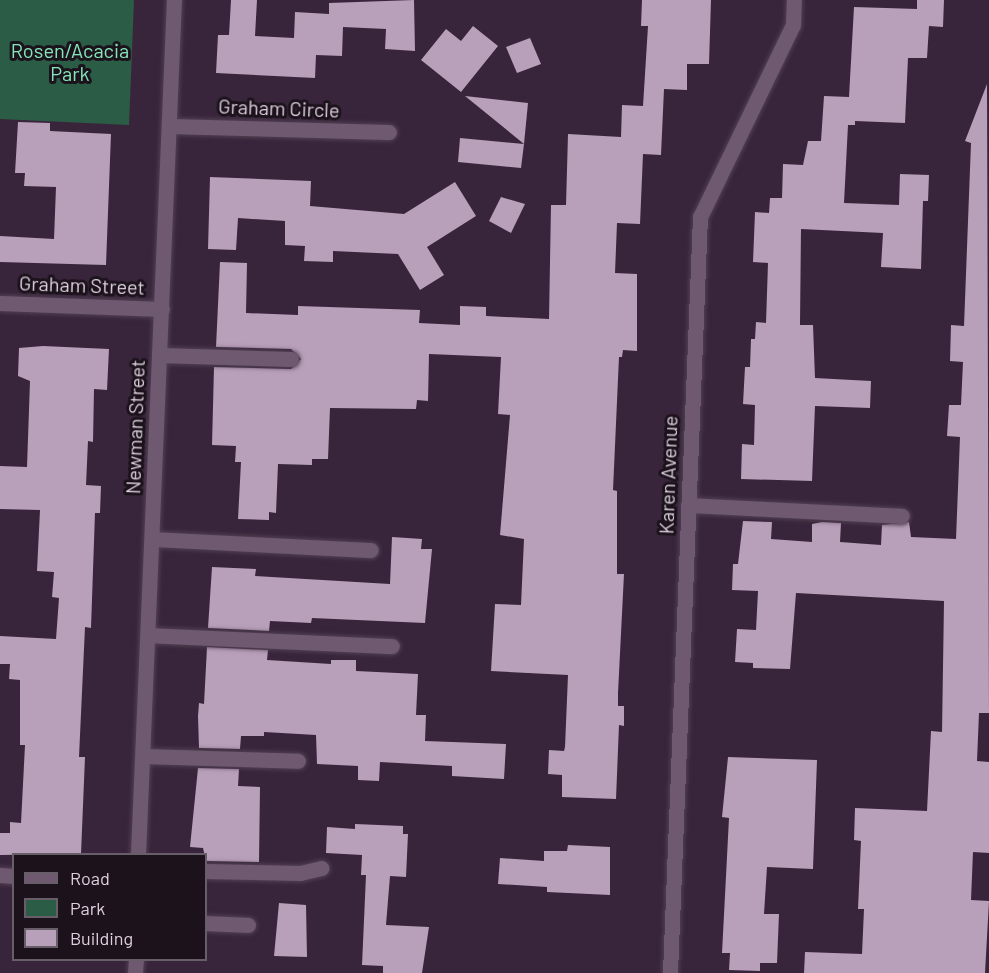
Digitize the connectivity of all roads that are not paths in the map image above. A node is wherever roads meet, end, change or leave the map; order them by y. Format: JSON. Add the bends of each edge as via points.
{"nodes":[{"id":1,"x":174,"y":0,"type":"edge"},
{"id":2,"x":794,"y":0,"type":"edge"},
{"id":3,"x":169,"y":126,"type":"junction"},
{"id":4,"x":389,"y":132,"type":"dead end"},
{"id":5,"x":0,"y":303,"type":"edge"},
{"id":6,"x":162,"y":309,"type":"junction"},
{"id":7,"x":159,"y":355,"type":"junction"},
{"id":8,"x":291,"y":359,"type":"dead end"},
{"id":9,"x":688,"y":505,"type":"junction"},
{"id":10,"x":902,"y":516,"type":"dead end"},
{"id":11,"x":153,"y":539,"type":"junction"},
{"id":12,"x":370,"y":550,"type":"dead end"},
{"id":13,"x":148,"y":635,"type":"junction"},
{"id":14,"x":392,"y":646,"type":"dead end"},
{"id":15,"x":143,"y":756,"type":"junction"},
{"id":16,"x":298,"y":761,"type":"dead end"},
{"id":17,"x":138,"y":853,"type":"edge"},
{"id":18,"x":321,"y":868,"type":"dead end"},
{"id":19,"x":207,"y":871,"type":"edge"},
{"id":20,"x":207,"y":923,"type":"edge"},
{"id":21,"x":249,"y":925,"type":"dead end"},
{"id":22,"x":670,"y":973,"type":"edge"}],
"edges":[{"from":1,"to":3,"type":"street","name":"Newman Street"},
{"from":2,"to":9,"type":"street","name":"Karen Avenue","via":[[793,25],[700,217]]},
{"from":3,"to":4,"type":"street","name":"Graham Circle"},
{"from":3,"to":6,"type":"street","name":"Newman Street"},
{"from":5,"to":6,"type":"street","name":"Graham Street"},
{"from":6,"to":7,"type":"street","name":"Newman Street"},
{"from":7,"to":8,"type":"street"},
{"from":7,"to":11,"type":"street","name":"Newman Street"},
{"from":9,"to":10,"type":"street"},
{"from":9,"to":22,"type":"street","name":"Karen Avenue"},
{"from":11,"to":12,"type":"street"},
{"from":11,"to":13,"type":"street","name":"Newman Street"},
{"from":13,"to":14,"type":"street"},
{"from":13,"to":15,"type":"street","name":"Newman Street"},
{"from":15,"to":16,"type":"street"},
{"from":15,"to":17,"type":"street","name":"Newman Street"},
{"from":18,"to":19,"type":"street","via":[[300,873]]},
{"from":20,"to":21,"type":"street"}]}
